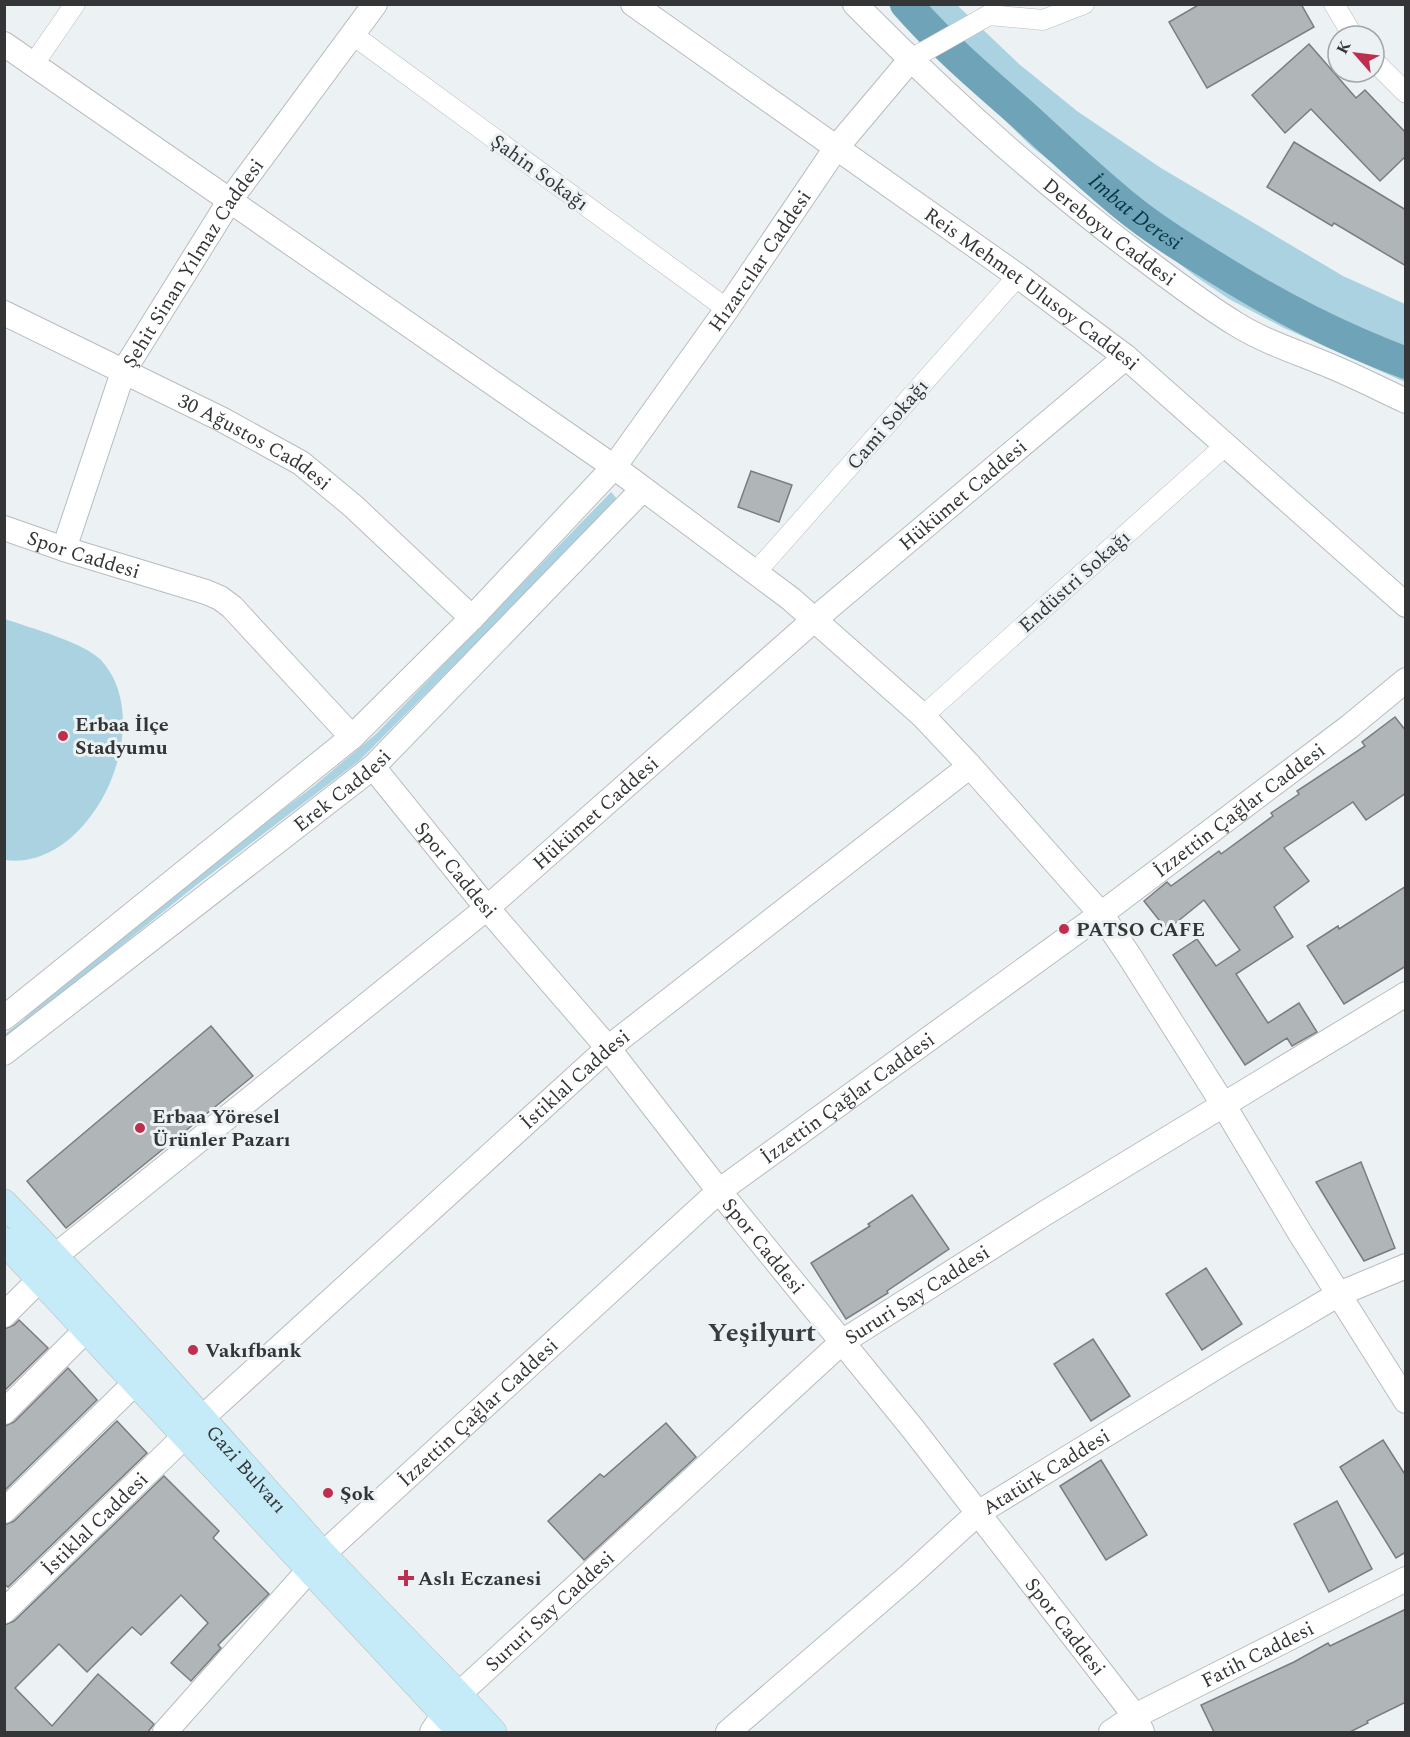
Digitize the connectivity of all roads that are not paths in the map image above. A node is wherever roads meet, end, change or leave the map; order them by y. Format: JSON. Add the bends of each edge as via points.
{"nodes":[{"id":1,"x":75,"y":4,"type":"edge"},
{"id":2,"x":375,"y":4,"type":"edge"},
{"id":3,"x":633,"y":4,"type":"edge"},
{"id":4,"x":855,"y":4,"type":"edge"},
{"id":5,"x":1084,"y":4,"type":"edge"},
{"id":6,"x":1334,"y":4,"type":"edge"},
{"id":7,"x":1346,"y":24,"type":"edge"},
{"id":8,"x":353,"y":35,"type":"junction"},
{"id":9,"x":4,"y":44,"type":"edge"},
{"id":10,"x":911,"y":59,"type":"junction"},
{"id":11,"x":33,"y":64,"type":"junction"},
{"id":12,"x":1386,"y":73,"type":"edge"},
{"id":13,"x":1406,"y":93,"type":"edge"},
{"id":14,"x":836,"y":148,"type":"junction"},
{"id":15,"x":230,"y":200,"type":"junction"},
{"id":16,"x":1018,"y":276,"type":"junction"},
{"id":17,"x":727,"y":309,"type":"junction"},
{"id":18,"x":4,"y":313,"type":"edge"},
{"id":19,"x":1126,"y":357,"type":"junction"},
{"id":20,"x":123,"y":372,"type":"junction"},
{"id":21,"x":1406,"y":400,"type":"edge"},
{"id":22,"x":1226,"y":445,"type":"junction"},
{"id":23,"x":614,"y":467,"type":"junction"},
{"id":24,"x":644,"y":489,"type":"junction"},
{"id":25,"x":4,"y":528,"type":"edge"},
{"id":26,"x":64,"y":549,"type":"junction"},
{"id":27,"x":756,"y":572,"type":"junction"},
{"id":28,"x":1406,"y":605,"type":"edge"},
{"id":29,"x":472,"y":618,"type":"junction"},
{"id":30,"x":815,"y":619,"type":"junction"},
{"id":31,"x":1406,"y":680,"type":"edge"},
{"id":32,"x":923,"y":716,"type":"junction"},
{"id":33,"x":352,"y":737,"type":"junction"},
{"id":34,"x":970,"y":766,"type":"junction"},
{"id":35,"x":373,"y":767,"type":"junction"},
{"id":36,"x":487,"y":908,"type":"junction"},
{"id":37,"x":1101,"y":914,"type":"junction"},
{"id":38,"x":1406,"y":994,"type":"edge"},
{"id":39,"x":4,"y":1018,"type":"edge"},
{"id":40,"x":608,"y":1048,"type":"junction"},
{"id":41,"x":4,"y":1053,"type":"edge"},
{"id":42,"x":1223,"y":1104,"type":"junction"},
{"id":43,"x":719,"y":1191,"type":"junction"},
{"id":44,"x":4,"y":1203,"type":"edge"},
{"id":45,"x":4,"y":1241,"type":"edge"},
{"id":46,"x":55,"y":1256,"type":"junction"},
{"id":47,"x":1406,"y":1266,"type":"edge"},
{"id":48,"x":40,"y":1279,"type":"junction"},
{"id":49,"x":1339,"y":1294,"type":"junction"},
{"id":50,"x":4,"y":1315,"type":"edge"},
{"id":51,"x":86,"y":1330,"type":"junction"},
{"id":52,"x":842,"y":1342,"type":"junction"},
{"id":53,"x":135,"y":1383,"type":"junction"},
{"id":54,"x":1406,"y":1401,"type":"edge"},
{"id":55,"x":4,"y":1412,"type":"edge"},
{"id":56,"x":193,"y":1427,"type":"junction"},
{"id":57,"x":4,"y":1511,"type":"edge"},
{"id":58,"x":978,"y":1513,"type":"junction"},
{"id":59,"x":316,"y":1562,"type":"junction"},
{"id":60,"x":1406,"y":1579,"type":"edge"},
{"id":61,"x":4,"y":1611,"type":"edge"},
{"id":62,"x":449,"y":1718,"type":"edge"},
{"id":63,"x":1138,"y":1724,"type":"edge"},
{"id":64,"x":165,"y":1732,"type":"edge"},
{"id":65,"x":493,"y":1732,"type":"edge"},
{"id":66,"x":728,"y":1732,"type":"edge"},
{"id":67,"x":1112,"y":1732,"type":"edge"}],
"edges":[{"from":1,"to":11,"type":"street"},
{"from":2,"to":8,"type":"street","name":"Şehit Sinan Yılmaz Caddesi"},
{"from":3,"to":14,"type":"street","name":"Reis Mehmet Ulusoy Caddesi"},
{"from":4,"to":10,"type":"street","name":"Dereboyu Caddesi"},
{"from":5,"to":10,"type":"street","via":[[1043,20],[989,15]]},
{"from":6,"to":7,"type":"street"},
{"from":8,"to":15,"type":"street","name":"Şehit Sinan Yılmaz Caddesi"},
{"from":8,"to":17,"type":"street","name":"Şahin Sokağı"},
{"from":9,"to":11,"type":"street"},
{"from":10,"to":14,"type":"street","name":"Hızarcılar Caddesi"},
{"from":10,"to":21,"type":"street","name":"Dereboyu Caddesi","via":[[982,127],[1093,221],[1237,325]]},
{"from":11,"to":15,"type":"street"},
{"from":12,"to":13,"type":"street"},
{"from":14,"to":16,"type":"street","name":"Reis Mehmet Ulusoy Caddesi"},
{"from":14,"to":17,"type":"street","name":"Hızarcılar Caddesi"},
{"from":15,"to":20,"type":"street","name":"Şehit Sinan Yılmaz Caddesi"},
{"from":15,"to":23,"type":"street"},
{"from":16,"to":19,"type":"street","name":"Reis Mehmet Ulusoy Caddesi"},
{"from":16,"to":27,"type":"street","name":"Cami Sokağı"},
{"from":17,"to":23,"type":"street","name":"Hızarcılar Caddesi"},
{"from":18,"to":20,"type":"street","name":"30 Ağustos Caddesi"},
{"from":19,"to":22,"type":"street","name":"Reis Mehmet Ulusoy Caddesi"},
{"from":19,"to":30,"type":"street","name":"Hükümet Caddesi"},
{"from":20,"to":26,"type":"street","name":"Şehit Sinan Yılmaz Caddesi"},
{"from":20,"to":29,"type":"street","name":"30 Ağustos Caddesi","via":[[221,418],[301,462]]},
{"from":22,"to":28,"type":"street","name":"Reis Mehmet Ulusoy Caddesi"},
{"from":22,"to":32,"type":"street","name":"Endüstri Sokağı"},
{"from":23,"to":24,"type":"street"},
{"from":23,"to":29,"type":"street","name":"Erek Caddesi"},
{"from":24,"to":27,"type":"street"},
{"from":24,"to":35,"type":"street","name":"Erek Caddesi"},
{"from":25,"to":26,"type":"street","name":"Spor Caddesi"},
{"from":26,"to":33,"type":"street","name":"Spor Caddesi","via":[[220,598]]},
{"from":27,"to":30,"type":"street"},
{"from":29,"to":33,"type":"street","name":"Erek Caddesi"},
{"from":30,"to":32,"type":"street"},
{"from":30,"to":36,"type":"street","name":"Hükümet Caddesi"},
{"from":31,"to":37,"type":"street","name":"İzzettin Çağlar Caddesi"},
{"from":32,"to":34,"type":"street"},
{"from":33,"to":39,"type":"street","name":"Erek Caddesi"},
{"from":34,"to":37,"type":"street"},
{"from":34,"to":40,"type":"street","name":"İstiklal Caddesi"},
{"from":35,"to":36,"type":"street","name":"Spor Caddesi"},
{"from":35,"to":41,"type":"street","name":"Erek Caddesi"},
{"from":36,"to":40,"type":"street","name":"Spor Caddesi"},
{"from":36,"to":46,"type":"street","name":"Hükümet Caddesi"},
{"from":37,"to":42,"type":"street"},
{"from":37,"to":43,"type":"street","name":"İzzettin Çağlar Caddesi"},
{"from":38,"to":42,"type":"street","name":"Sururi Say Caddesi"},
{"from":40,"to":43,"type":"street","name":"Spor Caddesi"},
{"from":40,"to":56,"type":"street","name":"İstiklal Caddesi"},
{"from":42,"to":49,"type":"street"},
{"from":42,"to":52,"type":"street","name":"Sururi Say Caddesi"},
{"from":43,"to":52,"type":"street","name":"Spor Caddesi"},
{"from":43,"to":59,"type":"street","name":"İzzettin Çağlar Caddesi"},
{"from":44,"to":46,"type":"main road","name":"Gazi Bulvarı"},
{"from":45,"to":48,"type":"main road","name":"Gazi Bulvarı"},
{"from":46,"to":56,"type":"main road","name":"Gazi Bulvarı"},
{"from":47,"to":49,"type":"street","name":"Atatürk Caddesi"},
{"from":48,"to":50,"type":"street"},
{"from":48,"to":51,"type":"main road","name":"Gazi Bulvarı"},
{"from":49,"to":54,"type":"street"},
{"from":49,"to":58,"type":"street","name":"Atatürk Caddesi"},
{"from":51,"to":53,"type":"main road","name":"Gazi Bulvarı"},
{"from":51,"to":55,"type":"street"},
{"from":52,"to":58,"type":"street","name":"Spor Caddesi"},
{"from":52,"to":62,"type":"street","name":"Sururi Say Caddesi"},
{"from":53,"to":56,"type":"main road","name":"Gazi Bulvarı"},
{"from":53,"to":57,"type":"street"},
{"from":56,"to":59,"type":"main road","name":"Gazi Bulvarı"},
{"from":56,"to":61,"type":"street","name":"İstiklal Caddesi"},
{"from":58,"to":63,"type":"street","name":"Spor Caddesi"},
{"from":58,"to":66,"type":"street","name":"Atatürk Caddesi"},
{"from":59,"to":62,"type":"main road","name":"Gazi Bulvarı"},
{"from":59,"to":64,"type":"street","name":"İzzettin Çağlar Caddesi"},
{"from":60,"to":63,"type":"street","name":"Fatih Caddesi"},
{"from":62,"to":65,"type":"main road","name":"Gazi Bulvarı"},
{"from":63,"to":67,"type":"street","name":"Fatih Caddesi"}]}
